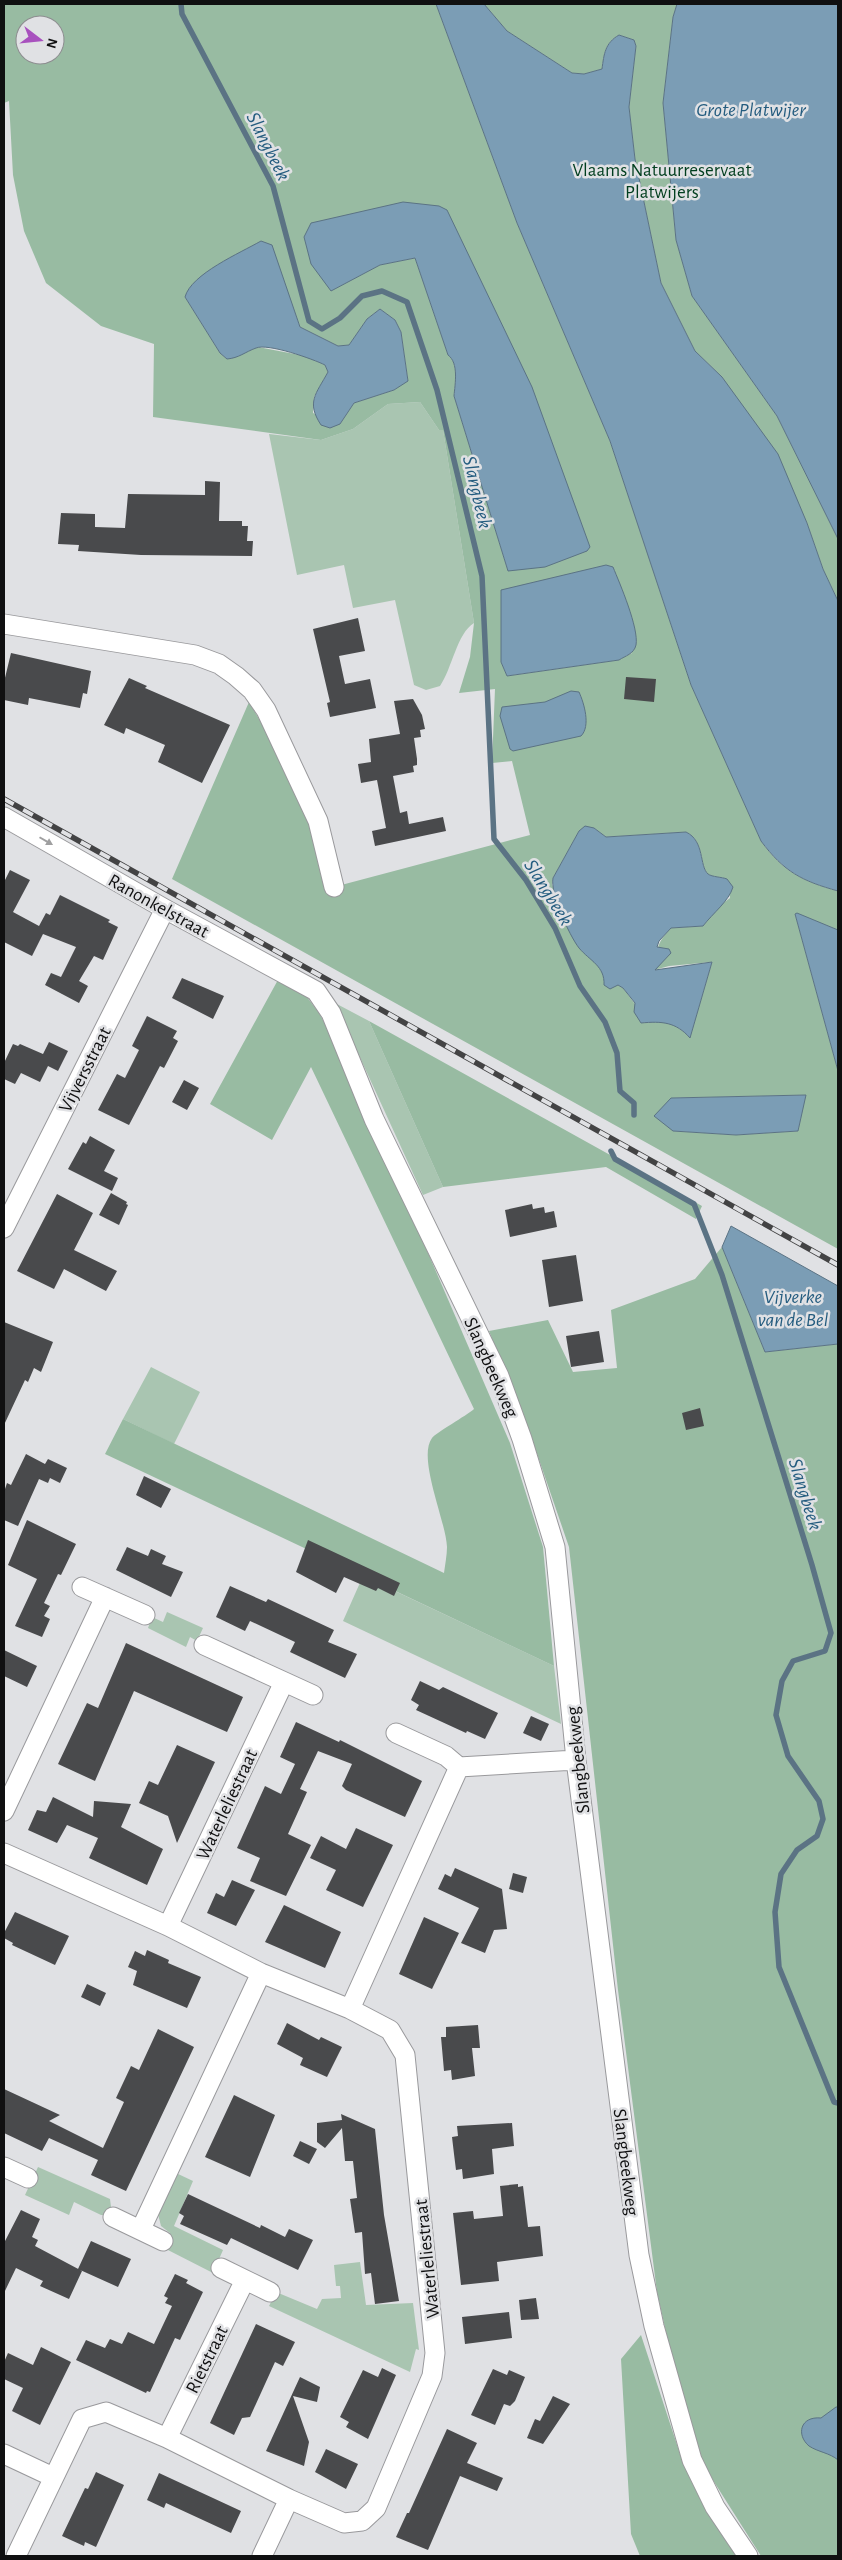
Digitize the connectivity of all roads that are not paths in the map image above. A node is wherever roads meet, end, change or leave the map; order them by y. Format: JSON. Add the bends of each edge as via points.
{"nodes":[{"id":1,"x":4,"y":624,"type":"edge"},
{"id":2,"x":4,"y":817,"type":"edge"},
{"id":3,"x":334,"y":887,"type":"dead end"},
{"id":4,"x":165,"y":909,"type":"junction"},
{"id":5,"x":316,"y":991,"type":"joint"},
{"id":6,"x":4,"y":1228,"type":"edge"},
{"id":7,"x":82,"y":1587,"type":"dead end"},
{"id":8,"x":105,"y":1597,"type":"junction"},
{"id":9,"x":145,"y":1615,"type":"dead end"},
{"id":10,"x":204,"y":1645,"type":"dead end"},
{"id":11,"x":284,"y":1682,"type":"junction"},
{"id":12,"x":313,"y":1695,"type":"dead end"},
{"id":13,"x":396,"y":1733,"type":"dead end"},
{"id":14,"x":576,"y":1760,"type":"junction"},
{"id":15,"x":460,"y":1767,"type":"junction"},
{"id":16,"x":4,"y":1810,"type":"edge"},
{"id":17,"x":4,"y":1853,"type":"edge"},
{"id":18,"x":168,"y":1926,"type":"junction"},
{"id":19,"x":261,"y":1973,"type":"junction"},
{"id":20,"x":350,"y":2009,"type":"junction"},
{"id":21,"x":4,"y":2167,"type":"edge"},
{"id":22,"x":28,"y":2178,"type":"dead end"},
{"id":23,"x":113,"y":2217,"type":"dead end"},
{"id":24,"x":140,"y":2229,"type":"junction"},
{"id":25,"x":163,"y":2241,"type":"dead end"},
{"id":26,"x":221,"y":2268,"type":"dead end"},
{"id":27,"x":245,"y":2280,"type":"junction"},
{"id":28,"x":270,"y":2292,"type":"dead end"},
{"id":29,"x":167,"y":2438,"type":"junction"},
{"id":30,"x":4,"y":2454,"type":"edge"},
{"id":31,"x":53,"y":2477,"type":"junction"},
{"id":32,"x":289,"y":2499,"type":"junction"},
{"id":33,"x":16,"y":2556,"type":"edge"},
{"id":34,"x":262,"y":2556,"type":"edge"},
{"id":35,"x":748,"y":2556,"type":"edge"}],
"edges":[{"from":1,"to":3,"type":"street","via":[[195,655],[219,664],[236,676],[252,690],[266,710],[293,766],[318,820]]},
{"from":2,"to":4,"type":"street","name":"Ranonkelstraat","one_way":true},
{"from":4,"to":5,"type":"street","name":"Ranonkelstraat"},
{"from":4,"to":6,"type":"street","name":"Vijversstraat"},
{"from":5,"to":14,"type":"street","name":"Slangbeekweg","via":[[331,1013],[374,1119],[499,1376],[522,1439],[555,1547]]},
{"from":7,"to":8,"type":"street"},
{"from":8,"to":9,"type":"street"},
{"from":8,"to":16,"type":"street"},
{"from":10,"to":11,"type":"street"},
{"from":11,"to":12,"type":"street"},
{"from":11,"to":18,"type":"street","name":"Waterleliestraat"},
{"from":13,"to":15,"type":"street","via":[[446,1756]]},
{"from":14,"to":15,"type":"street"},
{"from":14,"to":35,"type":"street","name":"Slangbeekweg","via":[[639,2255],[648,2299],[692,2460],[715,2508]]},
{"from":15,"to":20,"type":"street"},
{"from":17,"to":18,"type":"street","name":"Waterleliestraat"},
{"from":18,"to":19,"type":"street","name":"Waterleliestraat"},
{"from":19,"to":20,"type":"street","name":"Waterleliestraat"},
{"from":19,"to":24,"type":"street"},
{"from":20,"to":32,"type":"street","name":"Waterleliestraat","via":[[390,2030],[405,2055],[435,2353],[432,2376],[376,2508],[362,2521],[344,2523]]},
{"from":21,"to":22,"type":"street"},
{"from":23,"to":24,"type":"street"},
{"from":24,"to":25,"type":"street"},
{"from":26,"to":27,"type":"street"},
{"from":27,"to":28,"type":"street"},
{"from":27,"to":29,"type":"street","name":"Rietstraat"},
{"from":29,"to":31,"type":"street","via":[[106,2412],[82,2418]]},
{"from":29,"to":32,"type":"street"},
{"from":30,"to":31,"type":"street"},
{"from":31,"to":33,"type":"street"},
{"from":32,"to":34,"type":"street"}]}
